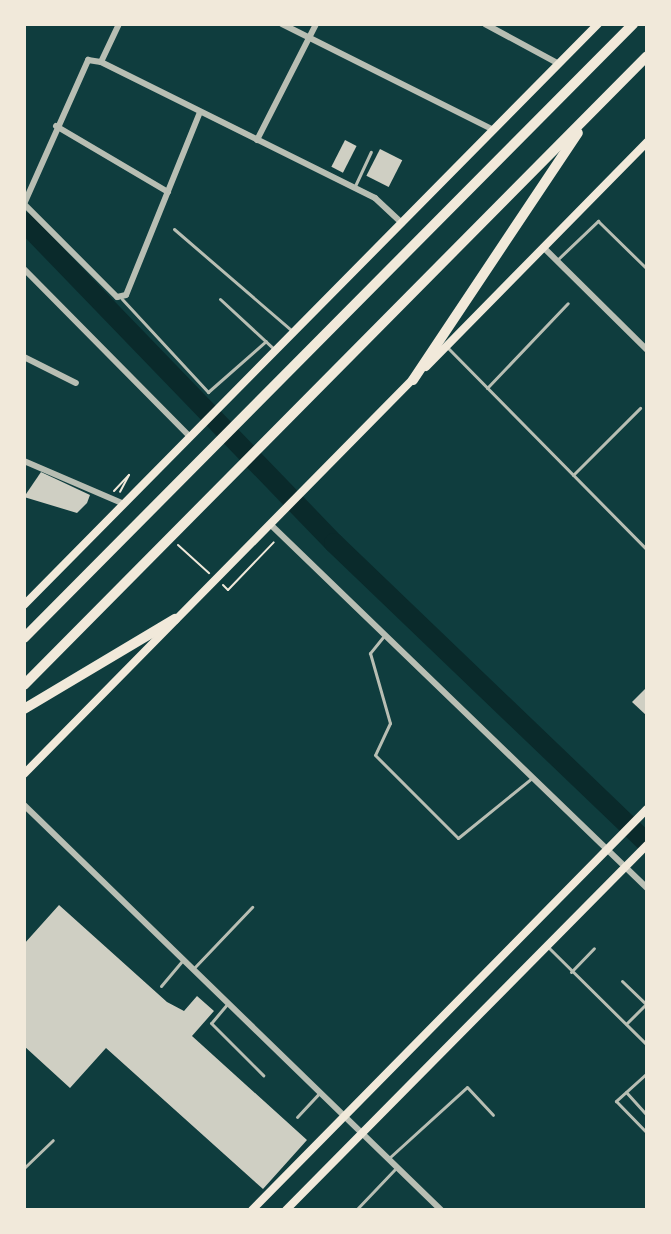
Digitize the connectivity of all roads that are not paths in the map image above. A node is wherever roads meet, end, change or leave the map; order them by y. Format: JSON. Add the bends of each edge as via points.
{"nodes":[{"id":1,"x":119,"y":24,"type":"edge"},
{"id":2,"x":282,"y":24,"type":"edge"},
{"id":3,"x":316,"y":24,"type":"edge"},
{"id":4,"x":485,"y":24,"type":"edge"},
{"id":5,"x":598,"y":24,"type":"edge"},
{"id":6,"x":633,"y":24,"type":"edge"},
{"id":7,"x":309,"y":38,"type":"junction"},
{"id":8,"x":647,"y":57,"type":"edge"},
{"id":9,"x":101,"y":62,"type":"junction"},
{"id":10,"x":559,"y":64,"type":"junction"},
{"id":11,"x":593,"y":111,"type":"junction"},
{"id":12,"x":200,"y":112,"type":"junction"},
{"id":13,"x":56,"y":126,"type":"junction"},
{"id":14,"x":494,"y":130,"type":"junction"},
{"id":15,"x":257,"y":140,"type":"junction"},
{"id":16,"x":647,"y":142,"type":"edge"},
{"id":17,"x":371,"y":152,"type":"dead end"},
{"id":18,"x":354,"y":188,"type":"junction"},
{"id":19,"x":168,"y":192,"type":"junction"},
{"id":20,"x":24,"y":204,"type":"edge"},
{"id":21,"x":402,"y":223,"type":"junction"},
{"id":22,"x":174,"y":229,"type":"dead end"},
{"id":23,"x":543,"y":247,"type":"junction"},
{"id":24,"x":557,"y":260,"type":"junction"},
{"id":25,"x":24,"y":269,"type":"edge"},
{"id":26,"x":647,"y":269,"type":"edge"},
{"id":27,"x":122,"y":299,"type":"junction"},
{"id":28,"x":220,"y":299,"type":"dead end"},
{"id":29,"x":568,"y":303,"type":"dead end"},
{"id":30,"x":295,"y":333,"type":"junction"},
{"id":31,"x":266,"y":341,"type":"junction"},
{"id":32,"x":446,"y":346,"type":"junction"},
{"id":33,"x":647,"y":350,"type":"edge"},
{"id":34,"x":277,"y":351,"type":"junction"},
{"id":35,"x":24,"y":357,"type":"edge"},
{"id":36,"x":413,"y":380,"type":"junction"},
{"id":37,"x":76,"y":383,"type":"dead end"},
{"id":38,"x":487,"y":388,"type":"junction"},
{"id":39,"x":640,"y":408,"type":"dead end"},
{"id":40,"x":190,"y":437,"type":"junction"},
{"id":41,"x":24,"y":461,"type":"edge"},
{"id":42,"x":573,"y":475,"type":"junction"},
{"id":43,"x":124,"y":504,"type":"junction"},
{"id":44,"x":271,"y":525,"type":"junction"},
{"id":45,"x":647,"y":550,"type":"edge"},
{"id":46,"x":24,"y":605,"type":"edge"},
{"id":47,"x":175,"y":619,"type":"junction"},
{"id":48,"x":385,"y":635,"type":"junction"},
{"id":49,"x":24,"y":638,"type":"edge"},
{"id":50,"x":24,"y":685,"type":"edge"},
{"id":51,"x":24,"y":709,"type":"edge"},
{"id":52,"x":24,"y":774,"type":"edge"},
{"id":53,"x":533,"y":777,"type":"junction"},
{"id":54,"x":24,"y":805,"type":"edge"},
{"id":55,"x":647,"y":809,"type":"edge"},
{"id":56,"x":647,"y":845,"type":"edge"},
{"id":57,"x":606,"y":848,"type":"junction"},
{"id":58,"x":625,"y":866,"type":"junction"},
{"id":59,"x":647,"y":888,"type":"edge"},
{"id":60,"x":252,"y":907,"type":"dead end"},
{"id":61,"x":547,"y":946,"type":"junction"},
{"id":62,"x":594,"y":948,"type":"dead end"},
{"id":63,"x":183,"y":960,"type":"junction"},
{"id":64,"x":193,"y":969,"type":"junction"},
{"id":65,"x":571,"y":972,"type":"junction"},
{"id":66,"x":622,"y":981,"type":"dead end"},
{"id":67,"x":161,"y":986,"type":"dead end"},
{"id":68,"x":228,"y":1003,"type":"junction"},
{"id":69,"x":626,"y":1024,"type":"junction"},
{"id":70,"x":647,"y":1045,"type":"edge"},
{"id":71,"x":647,"y":1073,"type":"edge"},
{"id":72,"x":263,"y":1075,"type":"dead end"},
{"id":73,"x":320,"y":1092,"type":"junction"},
{"id":74,"x":626,"y":1092,"type":"junction"},
{"id":75,"x":343,"y":1115,"type":"junction"},
{"id":76,"x":493,"y":1115,"type":"dead end"},
{"id":77,"x":647,"y":1115,"type":"edge"},
{"id":78,"x":297,"y":1117,"type":"dead end"},
{"id":79,"x":362,"y":1133,"type":"junction"},
{"id":80,"x":647,"y":1133,"type":"edge"},
{"id":81,"x":53,"y":1140,"type":"dead end"},
{"id":82,"x":388,"y":1158,"type":"junction"},
{"id":83,"x":397,"y":1167,"type":"junction"},
{"id":84,"x":24,"y":1168,"type":"edge"},
{"id":85,"x":252,"y":1210,"type":"edge"},
{"id":86,"x":286,"y":1210,"type":"edge"},
{"id":87,"x":356,"y":1210,"type":"edge"},
{"id":88,"x":441,"y":1210,"type":"edge"}],
"edges":[{"from":1,"to":9,"type":"street"},
{"from":2,"to":7,"type":"street"},
{"from":3,"to":7,"type":"street"},
{"from":4,"to":10,"type":"street"},
{"from":5,"to":10,"type":"main road"},
{"from":6,"to":49,"type":"highway"},
{"from":7,"to":14,"type":"street"},
{"from":7,"to":15,"type":"street"},
{"from":8,"to":11,"type":"highway"},
{"from":9,"to":12,"type":"street"},
{"from":9,"to":13,"type":"street","via":[[88,60]]},
{"from":10,"to":14,"type":"main road"},
{"from":11,"to":36,"type":"highway"},
{"from":11,"to":50,"type":"highway"},
{"from":12,"to":15,"type":"street"},
{"from":12,"to":19,"type":"street"},
{"from":13,"to":19,"type":"street"},
{"from":13,"to":20,"type":"street"},
{"from":14,"to":21,"type":"main road"},
{"from":15,"to":18,"type":"street"},
{"from":16,"to":23,"type":"main road"},
{"from":17,"to":18,"type":"lane"},
{"from":18,"to":21,"type":"street"},
{"from":19,"to":27,"type":"street"},
{"from":20,"to":27,"type":"street"},
{"from":21,"to":30,"type":"main road"},
{"from":22,"to":30,"type":"lane"},
{"from":23,"to":24,"type":"street"},
{"from":23,"to":32,"type":"main road"},
{"from":24,"to":26,"type":"lane","via":[[598,221]]},
{"from":24,"to":33,"type":"street"},
{"from":25,"to":40,"type":"street"},
{"from":27,"to":31,"type":"lane","via":[[208,392]]},
{"from":28,"to":31,"type":"lane"},
{"from":29,"to":38,"type":"lane"},
{"from":30,"to":34,"type":"main road"},
{"from":31,"to":34,"type":"lane"},
{"from":32,"to":36,"type":"main road"},
{"from":32,"to":38,"type":"lane"},
{"from":34,"to":40,"type":"main road"},
{"from":35,"to":37,"type":"street"},
{"from":36,"to":44,"type":"main road"},
{"from":38,"to":42,"type":"lane"},
{"from":39,"to":42,"type":"lane"},
{"from":40,"to":43,"type":"main road"},
{"from":41,"to":43,"type":"street"},
{"from":42,"to":45,"type":"lane"},
{"from":43,"to":46,"type":"main road"},
{"from":44,"to":47,"type":"main road"},
{"from":44,"to":48,"type":"street"},
{"from":47,"to":51,"type":"highway"},
{"from":47,"to":52,"type":"main road"},
{"from":48,"to":53,"type":"street"},
{"from":48,"to":53,"type":"lane","via":[[370,653],[390,723],[375,755],[458,838]]},
{"from":53,"to":57,"type":"street"},
{"from":54,"to":63,"type":"street"},
{"from":55,"to":57,"type":"main road"},
{"from":56,"to":58,"type":"main road"},
{"from":57,"to":58,"type":"street"},
{"from":57,"to":75,"type":"main road"},
{"from":58,"to":59,"type":"street"},
{"from":58,"to":61,"type":"main road"},
{"from":60,"to":64,"type":"lane"},
{"from":61,"to":65,"type":"lane"},
{"from":61,"to":79,"type":"main road"},
{"from":62,"to":65,"type":"lane"},
{"from":63,"to":64,"type":"street"},
{"from":63,"to":67,"type":"lane"},
{"from":64,"to":68,"type":"street"},
{"from":65,"to":69,"type":"lane"},
{"from":66,"to":69,"type":"lane","via":[[646,1004]]},
{"from":68,"to":72,"type":"lane","via":[[211,1023]]},
{"from":68,"to":73,"type":"street"},
{"from":69,"to":70,"type":"lane"},
{"from":71,"to":74,"type":"lane"},
{"from":73,"to":75,"type":"street"},
{"from":73,"to":78,"type":"lane"},
{"from":74,"to":77,"type":"lane"},
{"from":74,"to":80,"type":"lane","via":[[616,1101]]},
{"from":75,"to":79,"type":"street"},
{"from":75,"to":85,"type":"main road"},
{"from":76,"to":82,"type":"lane","via":[[467,1087]]},
{"from":79,"to":82,"type":"street"},
{"from":79,"to":86,"type":"main road"},
{"from":81,"to":84,"type":"lane"},
{"from":82,"to":83,"type":"street"},
{"from":83,"to":87,"type":"lane"},
{"from":83,"to":88,"type":"street"}]}
